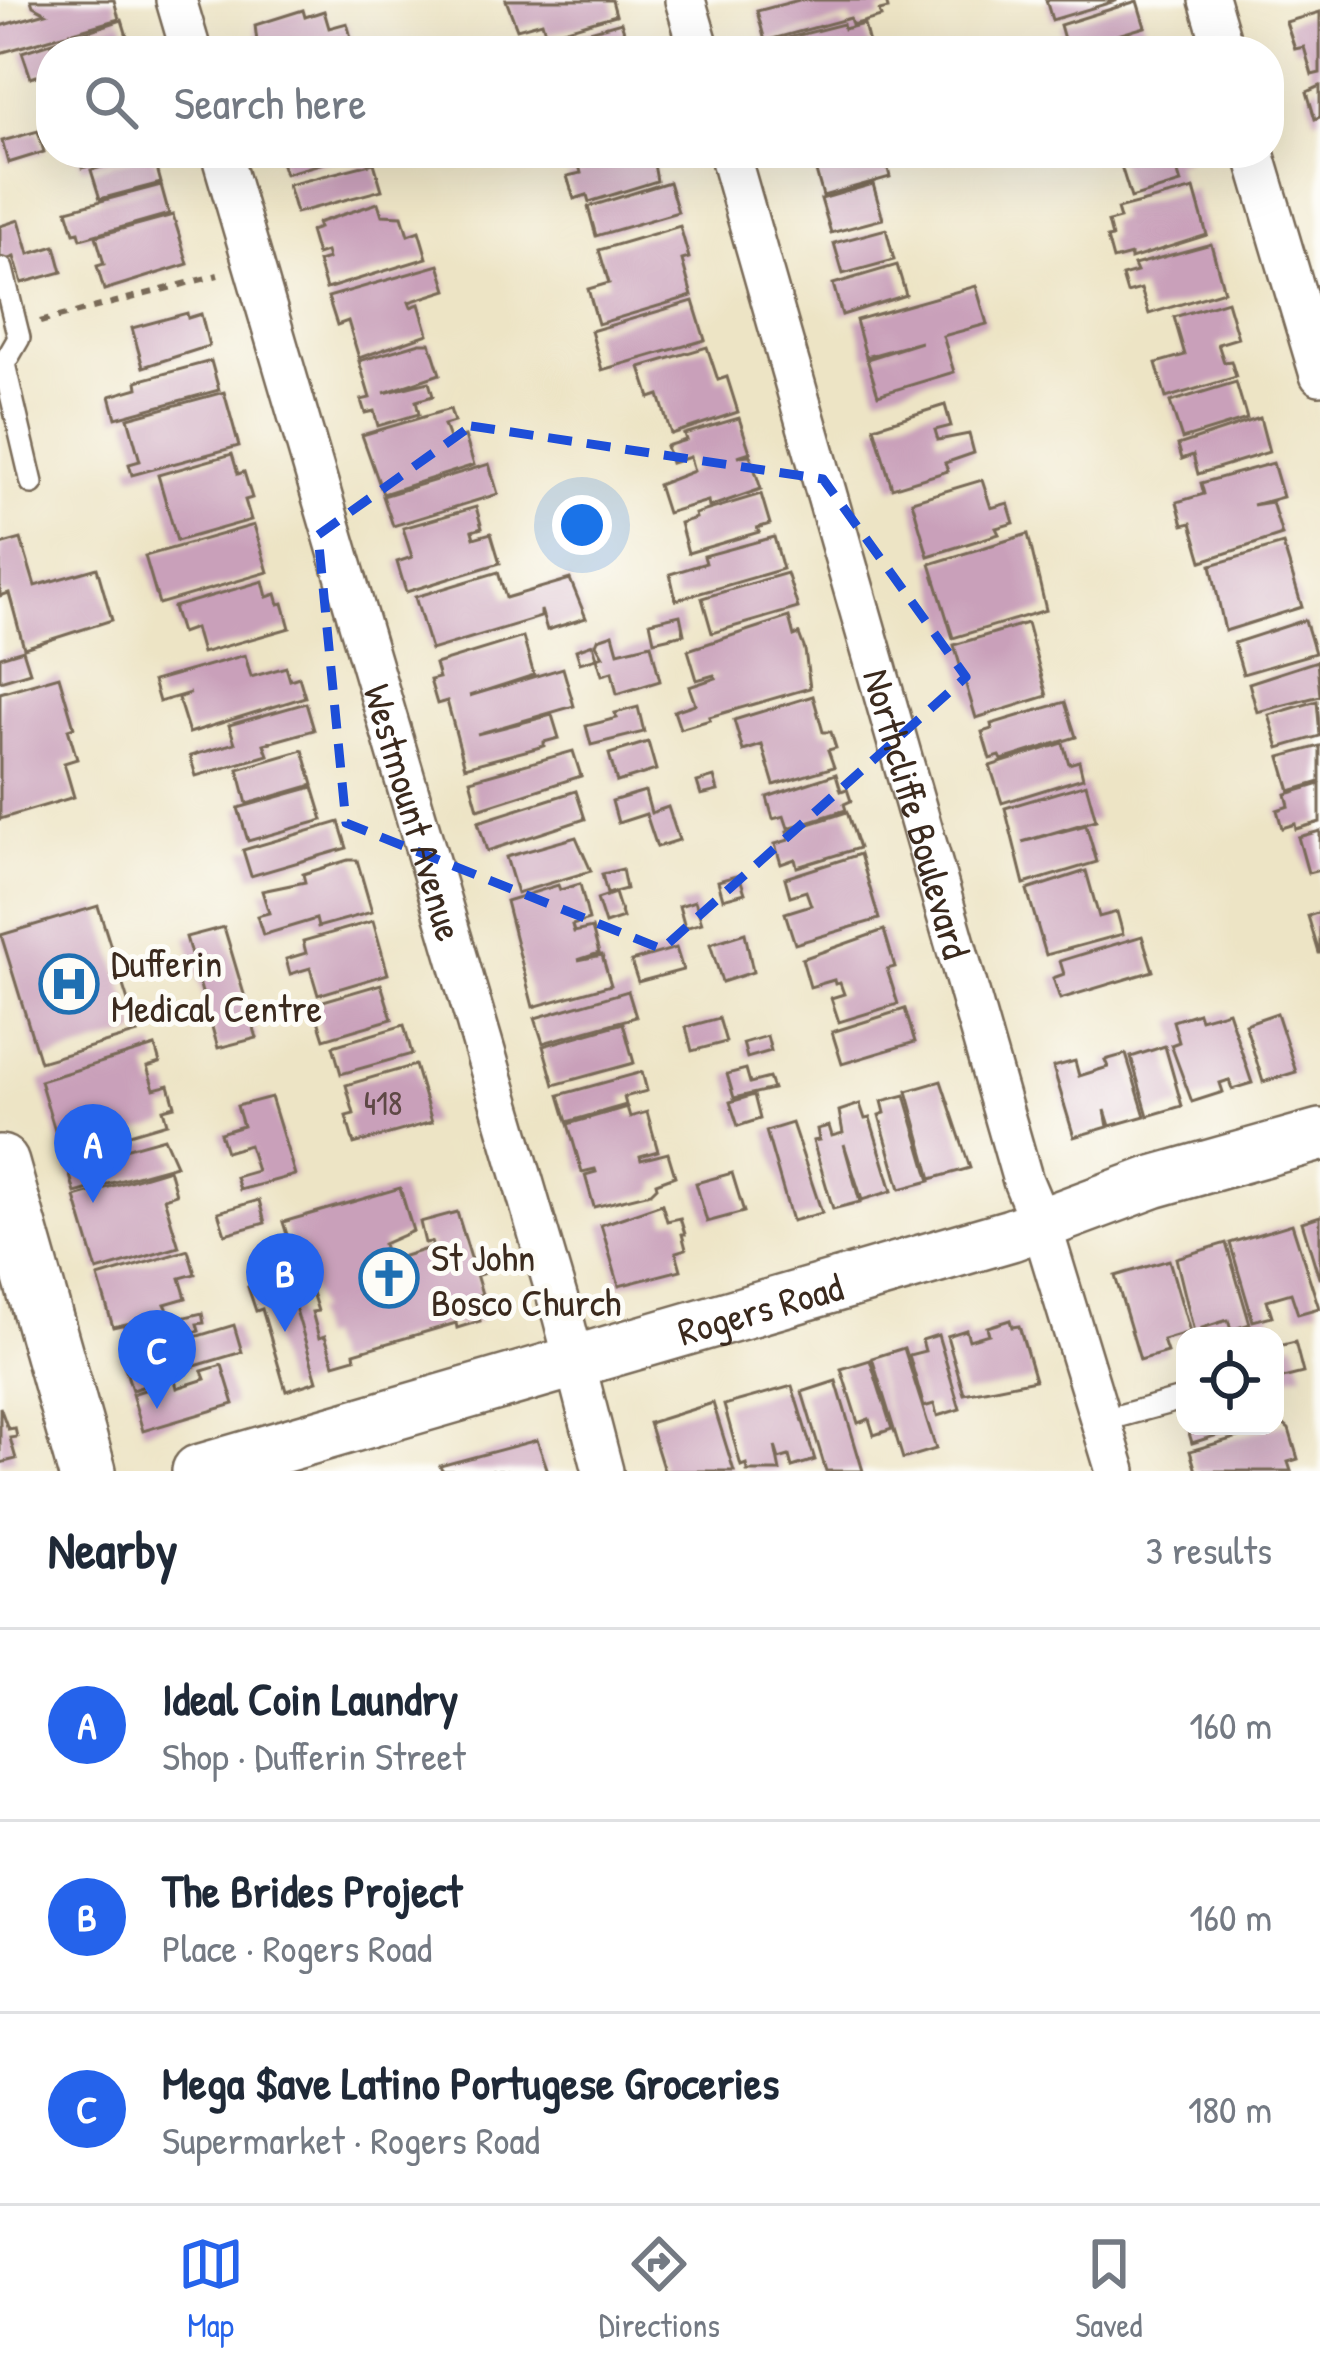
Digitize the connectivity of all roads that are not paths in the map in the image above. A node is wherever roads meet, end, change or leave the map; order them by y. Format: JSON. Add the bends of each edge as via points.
{"nodes":[{"id":1,"x":176,"y":0,"type":"edge"},
{"id":2,"x":685,"y":0,"type":"edge"},
{"id":3,"x":1209,"y":0,"type":"edge"},
{"id":4,"x":187,"y":36,"type":"edge"},
{"id":5,"x":696,"y":36,"type":"edge"},
{"id":6,"x":1220,"y":36,"type":"edge"},
{"id":7,"x":224,"y":168,"type":"edge"},
{"id":8,"x":733,"y":168,"type":"edge"},
{"id":9,"x":1258,"y":168,"type":"edge"},
{"id":10,"x":2,"y":269,"type":"edge"},
{"id":11,"x":12,"y":336,"type":"edge"},
{"id":12,"x":1320,"y":375,"type":"edge"},
{"id":13,"x":32,"y":483,"type":"dead end"},
{"id":14,"x":1320,"y":1135,"type":"edge"},
{"id":15,"x":0,"y":1164,"type":"edge"},
{"id":16,"x":1041,"y":1224,"type":"junction"},
{"id":17,"x":574,"y":1362,"type":"junction"},
{"id":18,"x":1176,"y":1400,"type":"edge"},
{"id":19,"x":1101,"y":1421,"type":"junction"},
{"id":20,"x":87,"y":1471,"type":"edge"},
{"id":21,"x":198,"y":1471,"type":"edge"},
{"id":22,"x":603,"y":1471,"type":"edge"},
{"id":23,"x":1116,"y":1471,"type":"edge"}],
"edges":[{"from":1,"to":4,"type":"street"},
{"from":2,"to":5,"type":"street"},
{"from":3,"to":6,"type":"street"},
{"from":7,"to":17,"type":"street","name":"Westmount Avenue"},
{"from":8,"to":16,"type":"street","name":"Northcliffe Boulevard"},
{"from":9,"to":12,"type":"street"},
{"from":10,"to":11,"type":"lane"},
{"from":11,"to":13,"type":"lane","via":[[4,364]]},
{"from":14,"to":16,"type":"street","name":"Rogers Road"},
{"from":15,"to":20,"type":"main road"},
{"from":16,"to":17,"type":"street","name":"Rogers Road"},
{"from":16,"to":19,"type":"street","name":"Northcliffe Boulevard"},
{"from":17,"to":21,"type":"street","name":"Rogers Road"},
{"from":17,"to":22,"type":"street","name":"Westmount Avenue"},
{"from":18,"to":19,"type":"lane"},
{"from":19,"to":23,"type":"street","name":"Northcliffe Boulevard"}]}
